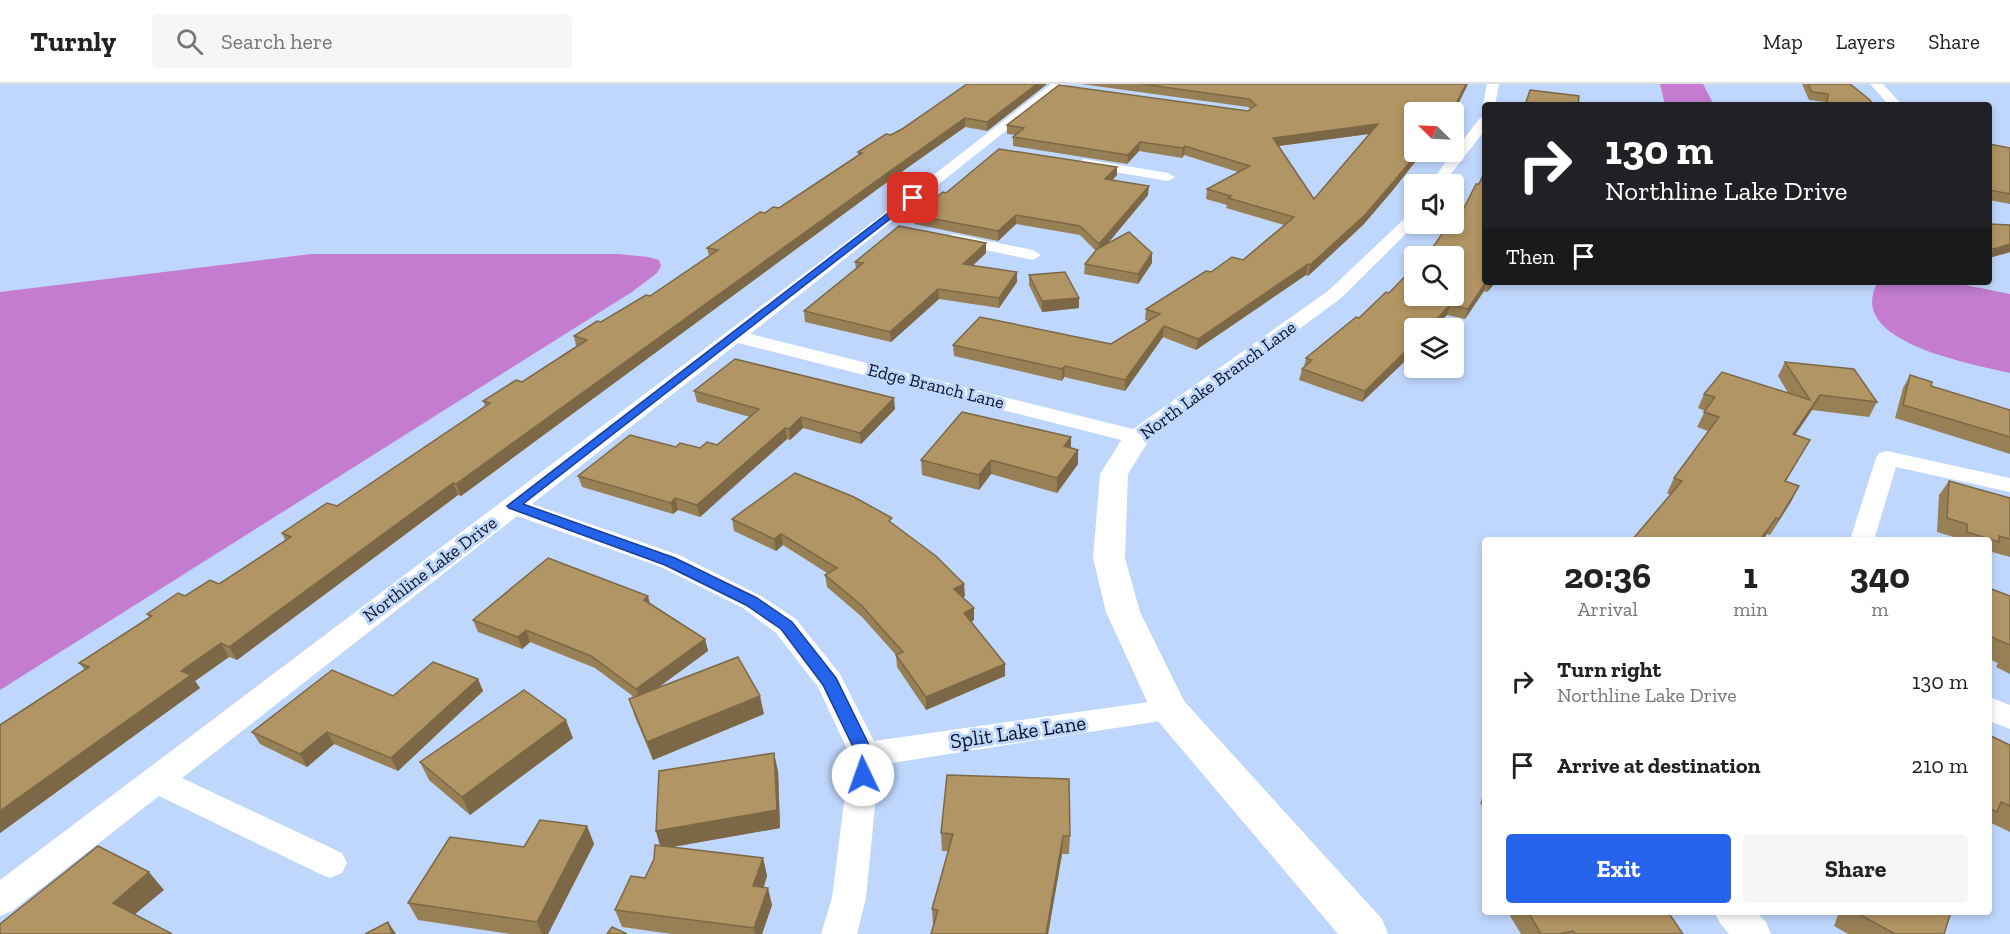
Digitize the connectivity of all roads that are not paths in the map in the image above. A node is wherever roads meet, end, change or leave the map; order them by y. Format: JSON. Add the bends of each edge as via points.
{"nodes":[{"id":1,"x":1493,"y":84,"type":"edge"},
{"id":2,"x":1876,"y":84,"type":"edge"},
{"id":3,"x":1060,"y":86,"type":"edge"},
{"id":4,"x":1490,"y":102,"type":"edge"},
{"id":5,"x":1893,"y":102,"type":"edge"},
{"id":6,"x":1482,"y":124,"type":"edge"},
{"id":7,"x":978,"y":147,"type":"junction"},
{"id":8,"x":1002,"y":150,"type":"edge"},
{"id":9,"x":1073,"y":162,"type":"edge"},
{"id":10,"x":1444,"y":174,"type":"edge"},
{"id":11,"x":1167,"y":177,"type":"dead end"},
{"id":12,"x":880,"y":224,"type":"junction"},
{"id":13,"x":1404,"y":228,"type":"edge"},
{"id":14,"x":904,"y":229,"type":"edge"},
{"id":15,"x":939,"y":236,"type":"edge"},
{"id":16,"x":1033,"y":255,"type":"dead end"},
{"id":17,"x":735,"y":336,"type":"junction"},
{"id":18,"x":1137,"y":437,"type":"junction"},
{"id":19,"x":2010,"y":485,"type":"edge"},
{"id":20,"x":513,"y":506,"type":"junction"},
{"id":21,"x":1863,"y":537,"type":"edge"},
{"id":22,"x":1992,"y":709,"type":"edge"},
{"id":23,"x":1170,"y":710,"type":"junction"},
{"id":24,"x":2010,"y":718,"type":"edge"},
{"id":25,"x":865,"y":755,"type":"junction"},
{"id":26,"x":156,"y":780,"type":"junction"},
{"id":27,"x":330,"y":863,"type":"dead end"},
{"id":28,"x":0,"y":900,"type":"edge"},
{"id":29,"x":1735,"y":915,"type":"edge"},
{"id":30,"x":839,"y":934,"type":"edge"},
{"id":31,"x":1366,"y":934,"type":"edge"},
{"id":32,"x":1753,"y":934,"type":"edge"}],
"edges":[{"from":1,"to":4,"type":"street"},
{"from":2,"to":5,"type":"street"},
{"from":3,"to":7,"type":"street","name":"Northline Lake Drive"},
{"from":6,"to":10,"type":"street"},
{"from":7,"to":8,"type":"street"},
{"from":7,"to":12,"type":"street","name":"Northline Lake Drive"},
{"from":9,"to":11,"type":"street"},
{"from":12,"to":14,"type":"street"},
{"from":12,"to":17,"type":"street","name":"Northline Lake Drive"},
{"from":13,"to":18,"type":"street","name":"North Lake Branch Lane","via":[[1334,295]]},
{"from":15,"to":16,"type":"street"},
{"from":17,"to":18,"type":"street","name":"Edge Branch Lane"},
{"from":17,"to":20,"type":"street","name":"Northline Lake Drive"},
{"from":18,"to":23,"type":"street","name":"North Lake Branch Lane","via":[[1114,474],[1108,558],[1123,612]]},
{"from":19,"to":21,"type":"street","via":[[1887,458]]},
{"from":20,"to":25,"type":"street","via":[[670,561],[752,602],[786,626],[830,682]]},
{"from":20,"to":26,"type":"street","name":"Northline Lake Drive"},
{"from":22,"to":24,"type":"street"},
{"from":23,"to":25,"type":"street","name":"Split Lake Lane"},
{"from":23,"to":31,"type":"street","name":"North Lake Branch Lane"},
{"from":25,"to":30,"type":"street","via":[[849,898]]},
{"from":26,"to":27,"type":"street"},
{"from":26,"to":28,"type":"street","name":"Northline Lake Drive"},
{"from":29,"to":32,"type":"street"}]}
